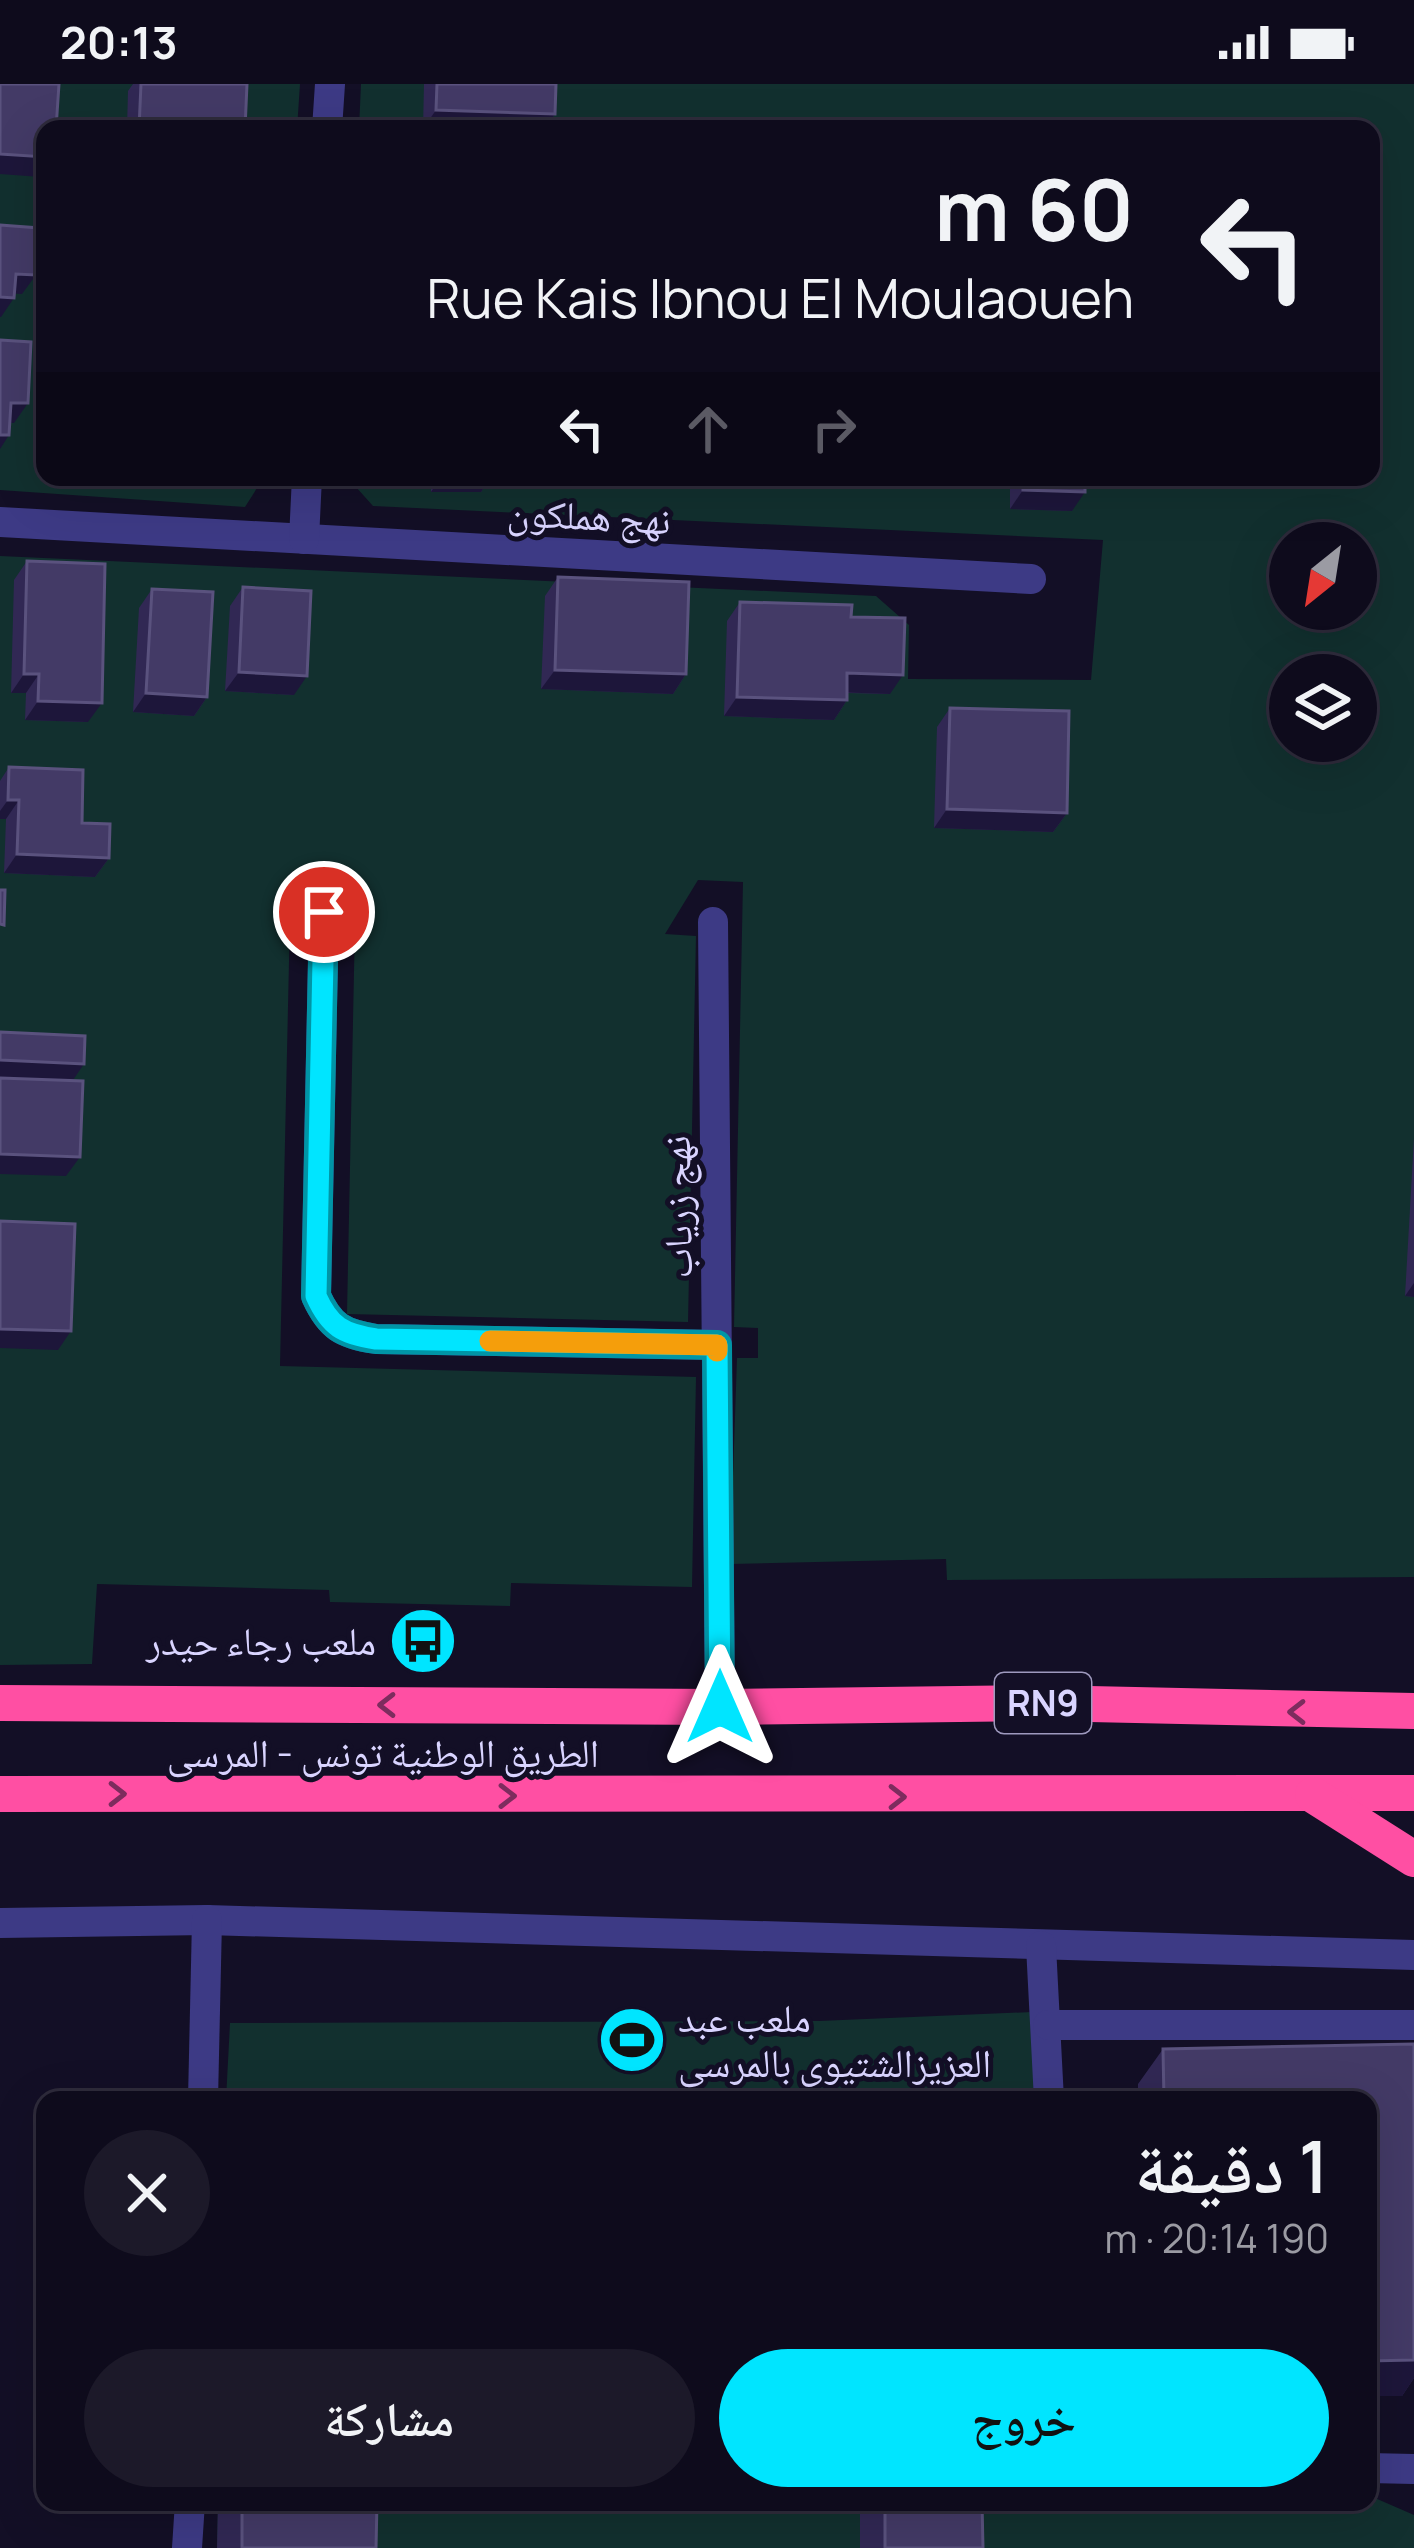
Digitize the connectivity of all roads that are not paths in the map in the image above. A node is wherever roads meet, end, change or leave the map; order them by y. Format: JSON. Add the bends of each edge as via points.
{"nodes":[{"id":1,"x":329,"y":84,"type":"edge"},
{"id":2,"x":327,"y":120,"type":"edge"},
{"id":3,"x":307,"y":486,"type":"edge"},
{"id":4,"x":0,"y":523,"type":"edge"},
{"id":5,"x":304,"y":539,"type":"junction"},
{"id":6,"x":1030,"y":579,"type":"dead end"},
{"id":7,"x":324,"y":912,"type":"dead end"},
{"id":8,"x":713,"y":922,"type":"dead end"},
{"id":9,"x":717,"y":1345,"type":"junction"},
{"id":10,"x":0,"y":1703,"type":"edge"},
{"id":11,"x":720,"y":1707,"type":"junction"},
{"id":12,"x":1414,"y":1711,"type":"edge"},
{"id":13,"x":1310,"y":1793,"type":"junction"},
{"id":14,"x":1414,"y":1793,"type":"edge"},
{"id":15,"x":0,"y":1794,"type":"edge"},
{"id":16,"x":1414,"y":1859,"type":"edge"},
{"id":17,"x":207,"y":1920,"type":"junction"},
{"id":18,"x":0,"y":1923,"type":"edge"},
{"id":19,"x":1041,"y":1946,"type":"junction"},
{"id":20,"x":1414,"y":1955,"type":"edge"},
{"id":21,"x":1414,"y":2024,"type":"edge"},
{"id":22,"x":1048,"y":2025,"type":"junction"},
{"id":23,"x":203,"y":2091,"type":"edge"},
{"id":24,"x":1049,"y":2091,"type":"edge"},
{"id":25,"x":1377,"y":2468,"type":"edge"},
{"id":26,"x":1414,"y":2469,"type":"edge"},
{"id":27,"x":189,"y":2511,"type":"edge"},
{"id":28,"x":187,"y":2548,"type":"edge"}],
"edges":[{"from":1,"to":2,"type":"street"},
{"from":3,"to":5,"type":"street"},
{"from":4,"to":5,"type":"street","name":"نهج هملكون"},
{"from":5,"to":6,"type":"street","name":"نهج هملكون"},
{"from":7,"to":9,"type":"street","via":[[316,1296],[327,1320],[346,1335],[376,1339]]},
{"from":8,"to":9,"type":"street","name":"نهج زرياب"},
{"from":9,"to":11,"type":"street","name":"نهج زرياب"},
{"from":11,"to":10,"type":"highway","name":"الطريق الوطنية تونس - المرسى","number":"RN9","one_way":true},
{"from":12,"to":11,"type":"highway","name":"الطريق الوطنية تونس - المرسى","number":"RN9","one_way":true},
{"from":13,"to":14,"type":"highway","name":"الطريق الوطنية تونس - المرسى"},
{"from":15,"to":13,"type":"highway","name":"الطريق الوطنية تونس - المرسى","one_way":true},
{"from":13,"to":16,"type":"highway"},
{"from":17,"to":18,"type":"street"},
{"from":17,"to":19,"type":"street"},
{"from":17,"to":23,"type":"street"},
{"from":19,"to":20,"type":"street"},
{"from":19,"to":22,"type":"street"},
{"from":21,"to":22,"type":"street"},
{"from":22,"to":24,"type":"street"},
{"from":25,"to":26,"type":"street"},
{"from":27,"to":28,"type":"street"}]}
